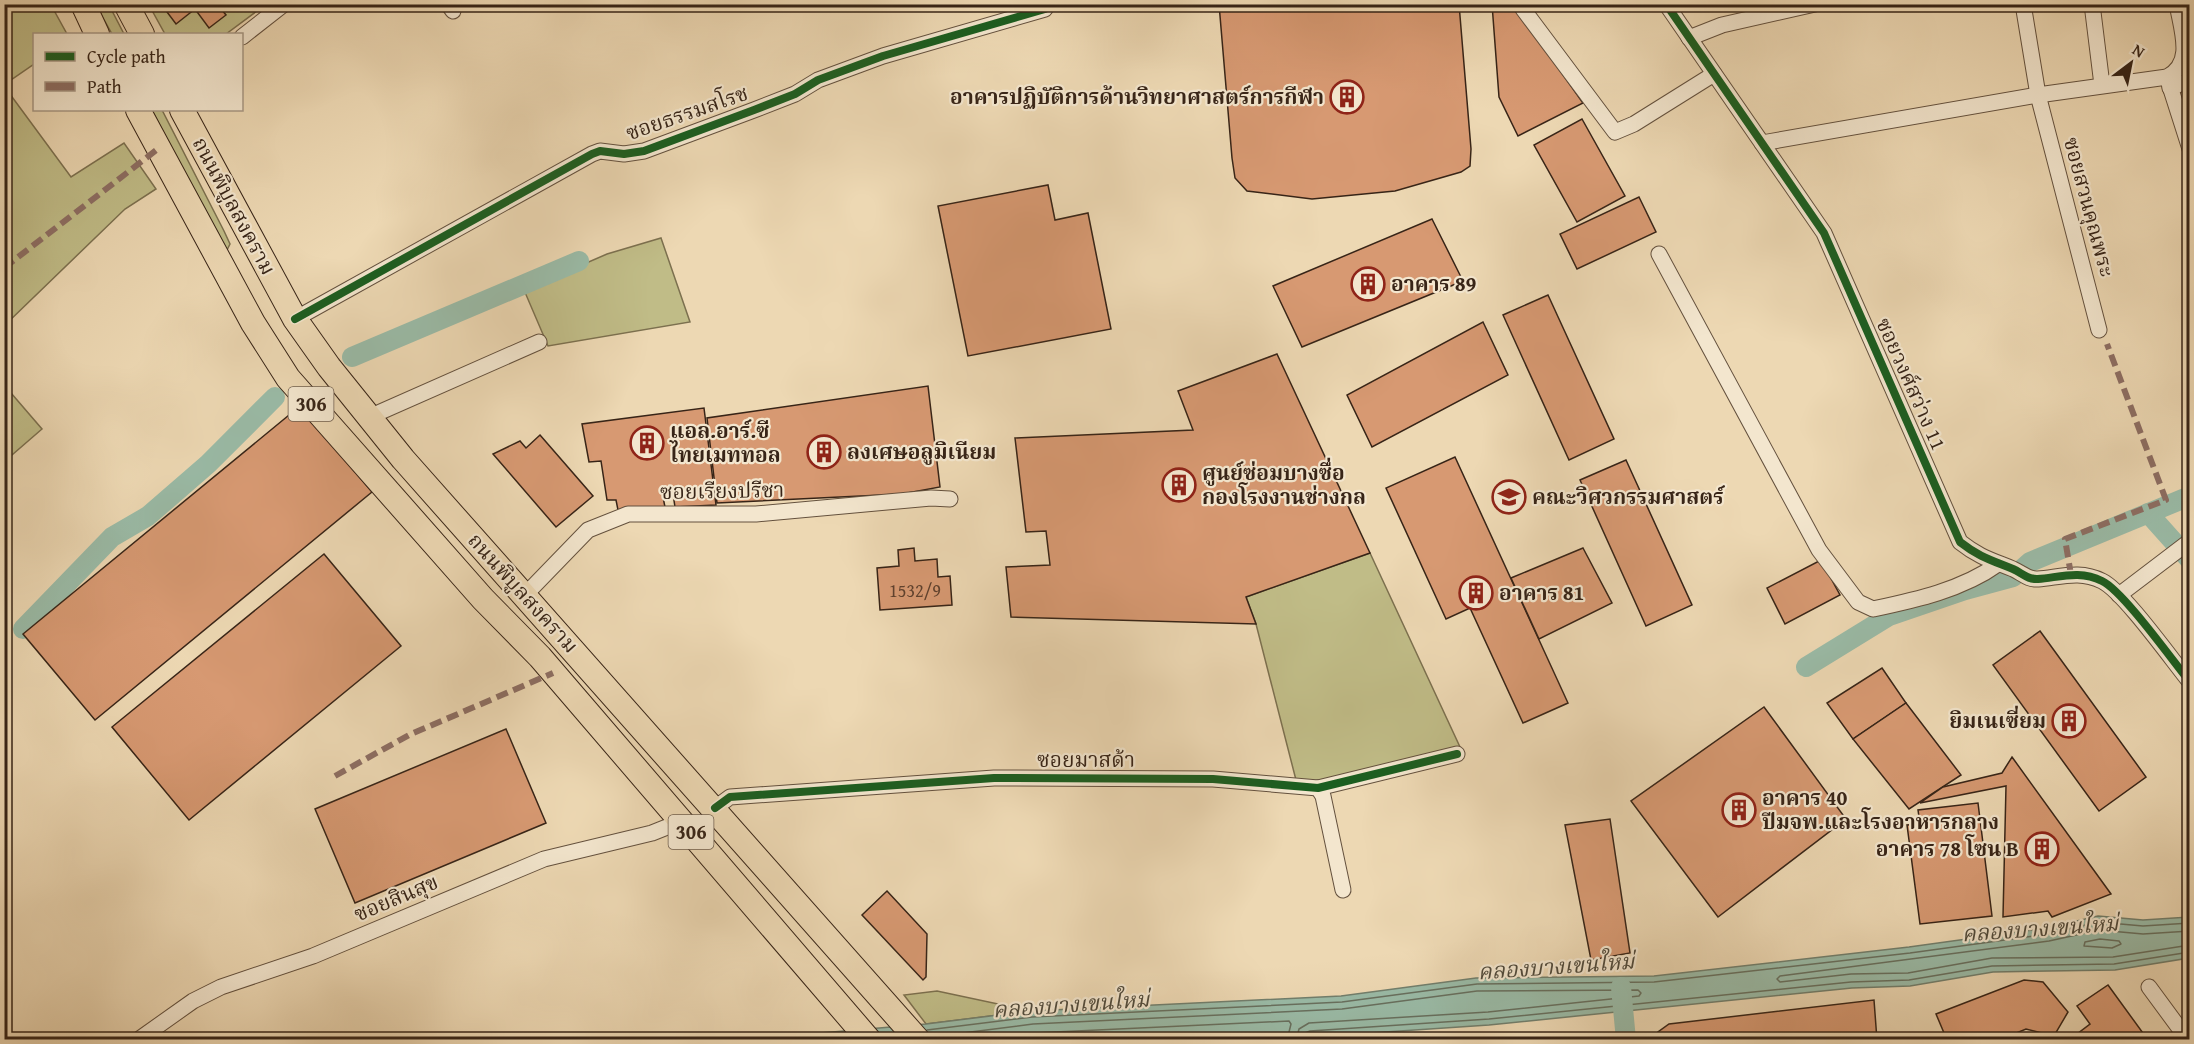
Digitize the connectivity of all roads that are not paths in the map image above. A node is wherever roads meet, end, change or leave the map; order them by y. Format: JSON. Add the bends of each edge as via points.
{"nodes":[{"id":1,"x":83,"y":4,"type":"edge"},
{"id":2,"x":126,"y":4,"type":"edge"},
{"id":3,"x":284,"y":4,"type":"edge"},
{"id":4,"x":1666,"y":4,"type":"edge"},
{"id":5,"x":1815,"y":4,"type":"edge"},
{"id":6,"x":2024,"y":4,"type":"edge"},
{"id":7,"x":2092,"y":4,"type":"edge"},
{"id":8,"x":2177,"y":4,"type":"edge"},
{"id":9,"x":1045,"y":9,"type":"dead end"},
{"id":10,"x":1523,"y":9,"type":"dead end"},
{"id":11,"x":97,"y":33,"type":"edge"},
{"id":12,"x":141,"y":33,"type":"edge"},
{"id":13,"x":243,"y":36,"type":"edge"},
{"id":14,"x":1689,"y":38,"type":"junction"},
{"id":15,"x":1714,"y":74,"type":"junction"},
{"id":16,"x":2190,"y":80,"type":"edge"},
{"id":17,"x":2168,"y":83,"type":"junction"},
{"id":18,"x":2102,"y":85,"type":"junction"},
{"id":19,"x":2038,"y":95,"type":"junction"},
{"id":20,"x":139,"y":111,"type":"edge"},
{"id":21,"x":183,"y":111,"type":"edge"},
{"id":22,"x":1762,"y":143,"type":"junction"},
{"id":23,"x":2190,"y":149,"type":"edge"},
{"id":24,"x":1659,"y":254,"type":"dead end"},
{"id":25,"x":295,"y":319,"type":"junction"},
{"id":26,"x":2099,"y":330,"type":"dead end"},
{"id":27,"x":539,"y":342,"type":"dead end"},
{"id":28,"x":369,"y":417,"type":"junction"},
{"id":29,"x":403,"y":459,"type":"junction"},
{"id":30,"x":950,"y":499,"type":"dead end"},
{"id":31,"x":2190,"y":541,"type":"edge"},
{"id":32,"x":1998,"y":564,"type":"junction"},
{"id":33,"x":526,"y":594,"type":"junction"},
{"id":34,"x":2119,"y":595,"type":"junction"},
{"id":35,"x":483,"y":599,"type":"junction"},
{"id":36,"x":540,"y":657,"type":"junction"},
{"id":37,"x":2190,"y":682,"type":"edge"},
{"id":38,"x":1457,"y":754,"type":"dead end"},
{"id":39,"x":1318,"y":788,"type":"junction"},
{"id":40,"x":715,"y":808,"type":"junction"},
{"id":41,"x":682,"y":821,"type":"junction"},
{"id":42,"x":1343,"y":890,"type":"dead end"},
{"id":43,"x":2149,"y":987,"type":"dead end"},
{"id":44,"x":138,"y":1040,"type":"edge"},
{"id":45,"x":869,"y":1040,"type":"edge"},
{"id":46,"x":918,"y":1040,"type":"edge"},
{"id":47,"x":2188,"y":1040,"type":"edge"}],
"edges":[{"from":1,"to":11,"type":"main road"},
{"from":2,"to":12,"type":"main road"},
{"from":3,"to":13,"type":"street"},
{"from":4,"to":14,"type":"street","name":"ซอยวงศ์สว่าง 11"},
{"from":5,"to":14,"type":"street","via":[[1722,25]]},
{"from":6,"to":19,"type":"street","name":"ซอยสวนคุณพระ"},
{"from":7,"to":18,"type":"street"},
{"from":8,"to":17,"type":"street","via":[[2185,59]]},
{"from":9,"to":25,"type":"street","name":"ซอยธรรมสโรช","via":[[883,56],[644,151],[592,154]]},
{"from":10,"to":15,"type":"street","via":[[1615,132]]},
{"from":14,"to":15,"type":"street","name":"ซอยวงศ์สว่าง 11"},
{"from":15,"to":22,"type":"street","name":"ซอยวงศ์สว่าง 11"},
{"from":16,"to":17,"type":"street"},
{"from":17,"to":18,"type":"street"},
{"from":17,"to":23,"type":"street"},
{"from":18,"to":19,"type":"street"},
{"from":19,"to":22,"type":"street"},
{"from":19,"to":26,"type":"street","name":"ซอยสวนคุณพระ"},
{"from":20,"to":35,"type":"main road","name":"ถนนพิบูลสงคราม","number":"306","via":[[253,323],[288,378]]},
{"from":21,"to":25,"type":"main road","name":"ถนนพิบูลสงคราม","number":"306"},
{"from":22,"to":32,"type":"street","name":"ซอยวงศ์สว่าง 11","via":[[1824,233],[1960,542],[1978,556]]},
{"from":24,"to":32,"type":"street","via":[[1819,550],[1858,602],[1873,609],[1897,604],[1976,580]]},
{"from":25,"to":28,"type":"main road","name":"ถนนพิบูลสงคราม","number":"306"},
{"from":27,"to":28,"type":"street"},
{"from":28,"to":29,"type":"main road","name":"ถนนพิบูลสงคราม","number":"306"},
{"from":29,"to":33,"type":"main road","name":"ถนนพิบูลสงคราม","number":"306"},
{"from":29,"to":35,"type":"main road","via":[[400,470],[404,477],[483,568]]},
{"from":30,"to":33,"type":"street","name":"ซอยเรียงปรีชา","via":[[756,514],[628,514],[588,530]]},
{"from":31,"to":34,"type":"street"},
{"from":32,"to":34,"type":"street","name":"ซอยวงศ์สว่าง 11","via":[[2038,579],[2081,574],[2103,581]]},
{"from":33,"to":36,"type":"main road","via":[[519,613],[538,644]]},
{"from":33,"to":40,"type":"main road","name":"ถนนพิบูลสงคราม","number":"306"},
{"from":34,"to":37,"type":"street","name":"ซอยวงศ์สว่าง 11"},
{"from":35,"to":36,"type":"main road","name":"ถนนพิบูลสงคราม","number":"306"},
{"from":36,"to":41,"type":"main road","name":"ถนนพิบูลสงคราม","number":"306"},
{"from":38,"to":39,"type":"street","name":"ซอยมาสด้า"},
{"from":39,"to":40,"type":"street","name":"ซอยมาสด้า","via":[[1213,778],[986,779],[730,797]]},
{"from":39,"to":42,"type":"street"},
{"from":40,"to":46,"type":"main road","name":"ถนนพิบูลสงคราม","number":"306"},
{"from":41,"to":44,"type":"street","name":"ซอยสินสุข","via":[[652,833],[544,859],[313,956],[221,987],[193,1001]]},
{"from":41,"to":45,"type":"main road","name":"ถนนพิบูลสงคราม","number":"306"},
{"from":43,"to":47,"type":"street"}]}
